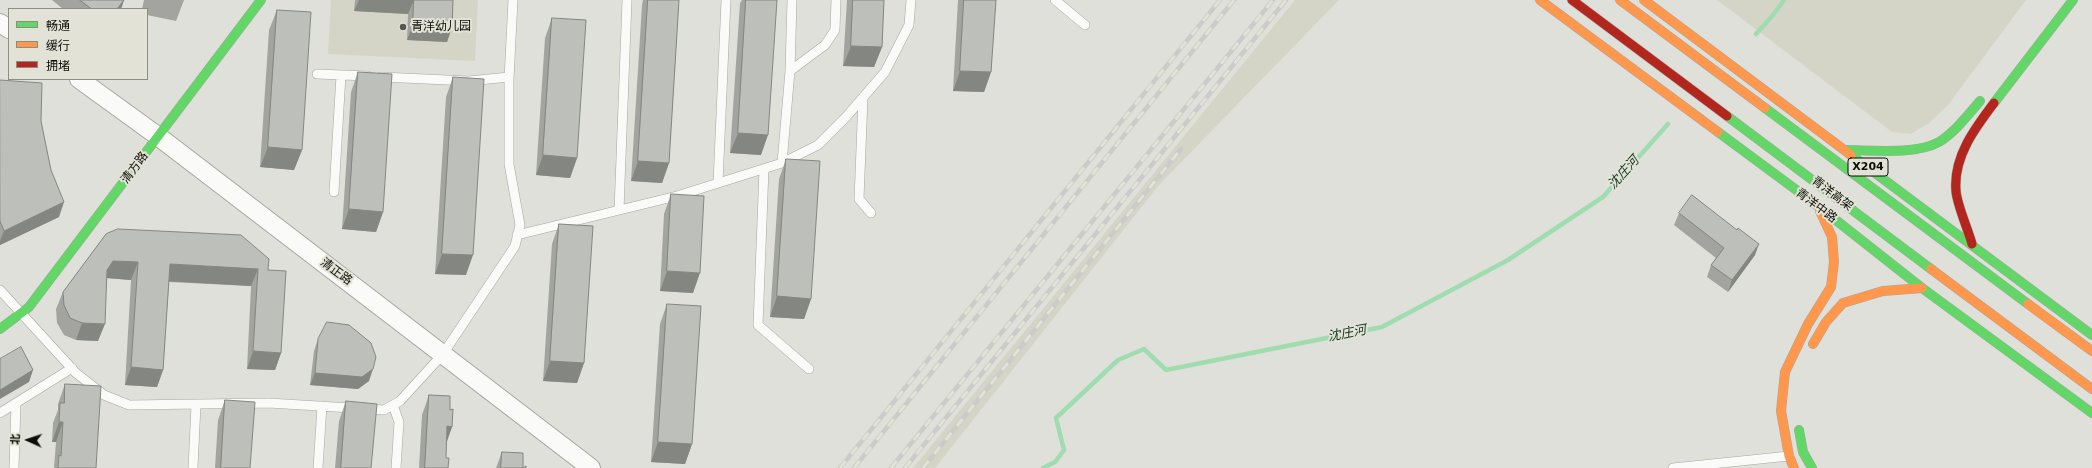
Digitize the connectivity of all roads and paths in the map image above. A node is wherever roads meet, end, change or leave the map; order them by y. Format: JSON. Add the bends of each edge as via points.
{"nodes":[{"id":1,"x":262,"y":0,"type":"edge"},
{"id":2,"x":513,"y":0,"type":"edge"},
{"id":3,"x":627,"y":0,"type":"edge"},
{"id":4,"x":726,"y":0,"type":"edge"},
{"id":5,"x":792,"y":0,"type":"edge"},
{"id":6,"x":836,"y":0,"type":"edge"},
{"id":7,"x":911,"y":0,"type":"edge"},
{"id":8,"x":1055,"y":0,"type":"edge"},
{"id":9,"x":1540,"y":0,"type":"edge"},
{"id":10,"x":1572,"y":0,"type":"edge"},
{"id":11,"x":1620,"y":0,"type":"edge"},
{"id":12,"x":1644,"y":0,"type":"edge"},
{"id":13,"x":2073,"y":0,"type":"edge"},
{"id":14,"x":1085,"y":25,"type":"dead end"},
{"id":15,"x":790,"y":72,"type":"junction"},
{"id":16,"x":317,"y":74,"type":"dead end"},
{"id":17,"x":341,"y":75,"type":"junction"},
{"id":18,"x":509,"y":77,"type":"junction"},
{"id":19,"x":79,"y":80,"type":"edge"},
{"id":20,"x":1985,"y":94,"type":"dead end"},
{"id":21,"x":863,"y":98,"type":"junction"},
{"id":22,"x":159,"y":137,"type":"junction"},
{"id":23,"x":1846,"y":150,"type":"junction"},
{"id":24,"x":782,"y":163,"type":"junction"},
{"id":25,"x":764,"y":169,"type":"junction"},
{"id":26,"x":718,"y":183,"type":"junction"},
{"id":27,"x":334,"y":192,"type":"dead end"},
{"id":28,"x":1818,"y":206,"type":"junction"},
{"id":29,"x":619,"y":210,"type":"junction"},
{"id":30,"x":871,"y":213,"type":"dead end"},
{"id":31,"x":517,"y":235,"type":"junction"},
{"id":32,"x":1972,"y":244,"type":"junction"},
{"id":33,"x":1922,"y":288,"type":"junction"},
{"id":34,"x":0,"y":290,"type":"edge"},
{"id":35,"x":21,"y":313,"type":"junction"},
{"id":36,"x":0,"y":329,"type":"edge"},
{"id":37,"x":2092,"y":335,"type":"edge"},
{"id":38,"x":1810,"y":349,"type":"dead end"},
{"id":39,"x":2092,"y":351,"type":"edge"},
{"id":40,"x":443,"y":354,"type":"junction"},
{"id":41,"x":72,"y":368,"type":"junction"},
{"id":42,"x":809,"y":369,"type":"dead end"},
{"id":43,"x":2092,"y":389,"type":"edge"},
{"id":44,"x":16,"y":403,"type":"junction"},
{"id":45,"x":196,"y":404,"type":"junction"},
{"id":46,"x":393,"y":405,"type":"junction"},
{"id":47,"x":322,"y":406,"type":"junction"},
{"id":48,"x":0,"y":413,"type":"edge"},
{"id":49,"x":2092,"y":413,"type":"edge"},
{"id":50,"x":1797,"y":421,"type":"dead end"},
{"id":51,"x":1789,"y":456,"type":"junction"},
{"id":52,"x":14,"y":468,"type":"edge"},
{"id":53,"x":193,"y":468,"type":"edge"},
{"id":54,"x":318,"y":468,"type":"edge"},
{"id":55,"x":396,"y":468,"type":"edge"},
{"id":56,"x":591,"y":468,"type":"edge"},
{"id":57,"x":1674,"y":468,"type":"edge"},
{"id":58,"x":1794,"y":468,"type":"edge"},
{"id":59,"x":1812,"y":468,"type":"edge"}],
"edges":[{"from":1,"to":22,"type":"main road","name":"清方路"},
{"from":2,"to":18,"type":"lane"},
{"from":3,"to":29,"type":"lane"},
{"from":4,"to":26,"type":"lane"},
{"from":5,"to":15,"type":"lane"},
{"from":6,"to":15,"type":"lane","via":[[835,30],[825,45]]},
{"from":7,"to":21,"type":"lane","via":[[909,25],[885,72]]},
{"from":8,"to":14,"type":"lane"},
{"from":9,"to":28,"type":"main road","name":"青洋中路"},
{"from":10,"to":43,"type":"main road","name":"青洋高架"},
{"from":11,"to":39,"type":"main road"},
{"from":12,"to":23,"type":"main road","number":"X204"},
{"from":13,"to":32,"type":"main road","via":[[1979,123],[1960,156],[1956,191]]},
{"from":15,"to":24,"type":"lane"},
{"from":16,"to":17,"type":"lane"},
{"from":17,"to":18,"type":"lane","via":[[469,81]]},
{"from":17,"to":27,"type":"lane"},
{"from":18,"to":31,"type":"lane","via":[[509,164],[520,225]]},
{"from":19,"to":22,"type":"street","name":"清正路"},
{"from":20,"to":23,"type":"main road","via":[[1963,122],[1932,145],[1908,149]]},
{"from":21,"to":24,"type":"lane","via":[[818,145]]},
{"from":21,"to":30,"type":"lane","via":[[859,199]]},
{"from":22,"to":35,"type":"main road","name":"清方路","via":[[29,307]]},
{"from":22,"to":40,"type":"street","name":"清正路"},
{"from":23,"to":32,"type":"main road","number":"X204"},
{"from":24,"to":25,"type":"lane"},
{"from":25,"to":26,"type":"lane"},
{"from":25,"to":42,"type":"lane","via":[[758,325]]},
{"from":26,"to":29,"type":"lane"},
{"from":28,"to":33,"type":"main road","name":"青洋中路"},
{"from":28,"to":51,"type":"main road","via":[[1832,237],[1834,262],[1830,287],[1808,324],[1785,372],[1781,411]]},
{"from":29,"to":31,"type":"lane"},
{"from":31,"to":40,"type":"lane","via":[[515,246]]},
{"from":32,"to":37,"type":"main road","number":"X204"},
{"from":33,"to":38,"type":"main road","via":[[1883,291],[1843,303],[1826,322]]},
{"from":33,"to":49,"type":"main road","name":"青洋中路"},
{"from":34,"to":35,"type":"lane"},
{"from":35,"to":36,"type":"main road","name":"清方路"},
{"from":35,"to":41,"type":"lane"},
{"from":40,"to":46,"type":"lane","via":[[400,401]]},
{"from":40,"to":56,"type":"street","name":"清正路"},
{"from":41,"to":44,"type":"lane"},
{"from":41,"to":45,"type":"lane","via":[[104,395],[129,405]]},
{"from":44,"to":48,"type":"lane"},
{"from":44,"to":52,"type":"lane"},
{"from":45,"to":47,"type":"lane","via":[[269,403]]},
{"from":45,"to":53,"type":"lane"},
{"from":46,"to":47,"type":"lane","via":[[384,410]]},
{"from":46,"to":55,"type":"lane","via":[[399,422]]},
{"from":47,"to":54,"type":"lane"},
{"from":50,"to":59,"type":"main road","via":[[1803,452]]},
{"from":51,"to":57,"type":"lane"},
{"from":51,"to":58,"type":"main road"}]}
